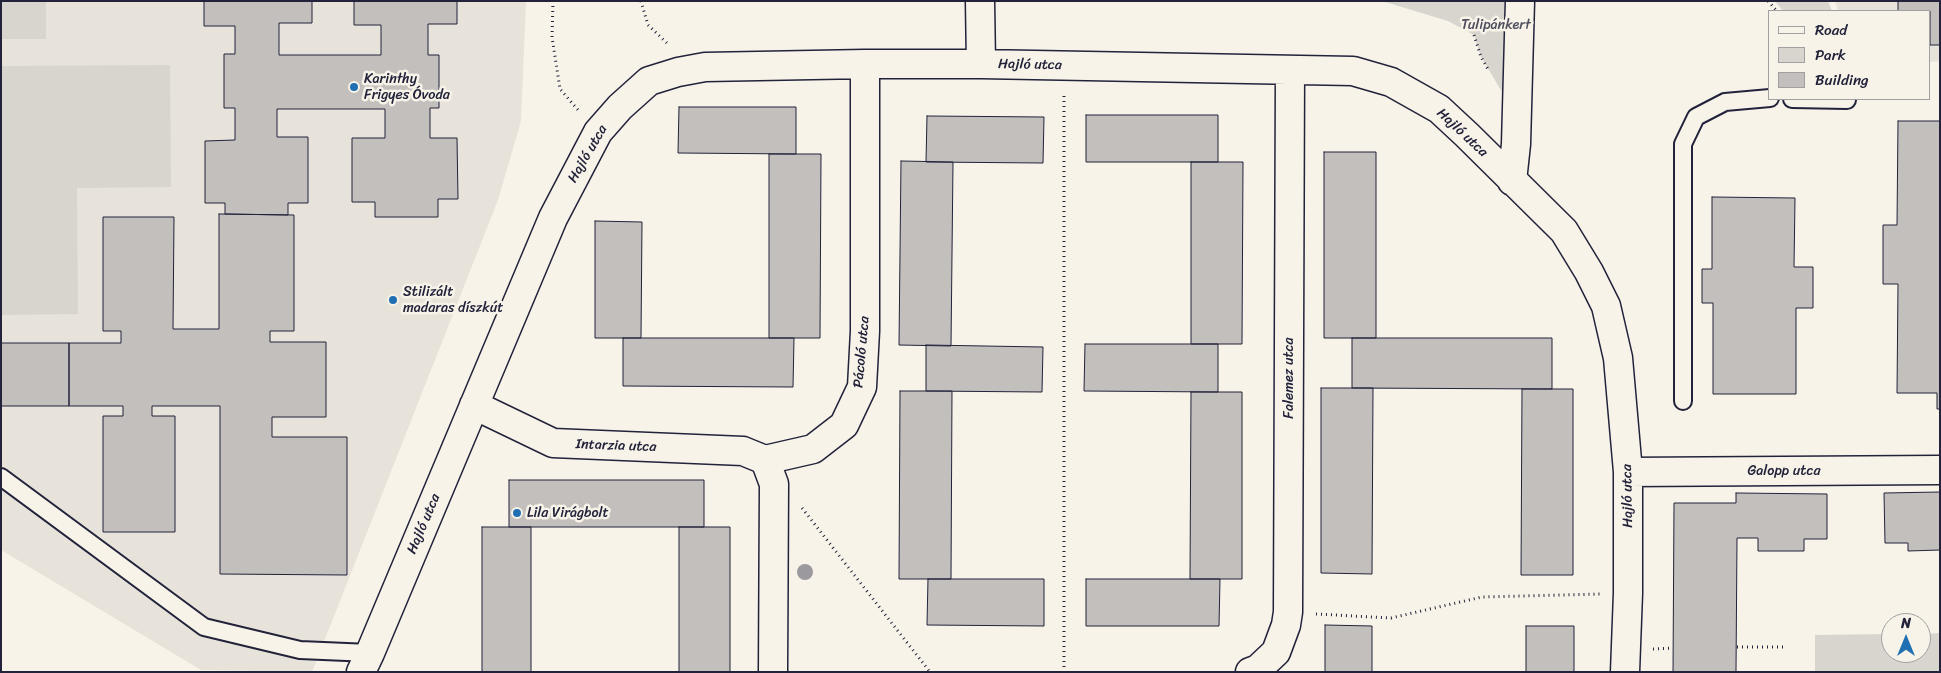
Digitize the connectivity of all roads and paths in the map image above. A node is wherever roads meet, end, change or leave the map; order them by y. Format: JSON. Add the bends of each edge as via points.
{"nodes":[{"id":1,"x":553,"y":1,"type":"edge"},
{"id":2,"x":641,"y":1,"type":"edge"},
{"id":3,"x":980,"y":1,"type":"edge"},
{"id":4,"x":1520,"y":1,"type":"edge"},
{"id":5,"x":865,"y":64,"type":"junction"},
{"id":6,"x":981,"y":64,"type":"junction"},
{"id":7,"x":1064,"y":65,"type":"junction"},
{"id":8,"x":1290,"y":70,"type":"junction"},
{"id":9,"x":678,"y":72,"type":"junction"},
{"id":10,"x":1768,"y":98,"type":"edge"},
{"id":11,"x":598,"y":132,"type":"junction"},
{"id":12,"x":1512,"y":181,"type":"junction"},
{"id":13,"x":1683,"y":401,"type":"dead end"},
{"id":14,"x":474,"y":405,"type":"junction"},
{"id":15,"x":765,"y":460,"type":"junction"},
{"id":16,"x":1940,"y":470,"type":"edge"},
{"id":17,"x":1628,"y":472,"type":"junction"},
{"id":18,"x":1,"y":477,"type":"edge"},
{"id":19,"x":802,"y":507,"type":"dead end"},
{"id":20,"x":1628,"y":593,"type":"junction"},
{"id":21,"x":1288,"y":612,"type":"junction"},
{"id":22,"x":1736,"y":647,"type":"dead end"},
{"id":23,"x":1783,"y":647,"type":"dead end"},
{"id":24,"x":364,"y":667,"type":"edge"},
{"id":25,"x":773,"y":672,"type":"edge"},
{"id":26,"x":930,"y":672,"type":"edge"},
{"id":27,"x":1064,"y":672,"type":"edge"},
{"id":28,"x":1250,"y":672,"type":"edge"},
{"id":29,"x":1624,"y":672,"type":"edge"}],
"edges":[{"from":1,"to":11,"type":"path","via":[[552,37],[560,89]]},
{"from":2,"to":9,"type":"path","via":[[648,25],[676,51]]},
{"from":3,"to":6,"type":"street"},
{"from":4,"to":12,"type":"street"},
{"from":5,"to":6,"type":"street","name":"Hajló utca"},
{"from":5,"to":9,"type":"street","name":"Hajló utca","via":[[705,67]]},
{"from":5,"to":15,"type":"street","name":"Pácoló utca","via":[[862,387],[844,425],[821,443],[813,449]]},
{"from":6,"to":7,"type":"street","name":"Hajló utca"},
{"from":7,"to":8,"type":"street","name":"Hajló utca"},
{"from":7,"to":27,"type":"path"},
{"from":8,"to":12,"type":"street","name":"Hajló utca","via":[[1353,71],[1391,82],[1439,109]]},
{"from":8,"to":21,"type":"street","name":"Falemez utca"},
{"from":9,"to":11,"type":"street","name":"Hajló utca","via":[[649,81]]},
{"from":10,"to":13,"type":"lane","via":[[1725,102],[1696,117],[1683,144]]},
{"from":11,"to":14,"type":"street","name":"Hajló utca","via":[[553,218]]},
{"from":12,"to":17,"type":"street","name":"Hajló utca","via":[[1564,231],[1606,306],[1618,358]]},
{"from":14,"to":15,"type":"street","name":"Intarzia utca","via":[[553,443],[743,451]]},
{"from":14,"to":24,"type":"street","name":"Hajló utca"},
{"from":15,"to":25,"type":"street","via":[[774,484]]},
{"from":16,"to":17,"type":"street","name":"Galopp utca"},
{"from":17,"to":20,"type":"street","name":"Hajló utca"},
{"from":18,"to":24,"type":"lane","via":[[204,627]]},
{"from":19,"to":26,"type":"path"},
{"from":20,"to":21,"type":"path","via":[[1482,597],[1391,618]]},
{"from":20,"to":29,"type":"street","name":"Hajló utca"},
{"from":21,"to":28,"type":"street","name":"Falemez utca","via":[[1276,652]]},
{"from":22,"to":23,"type":"path"}]}
